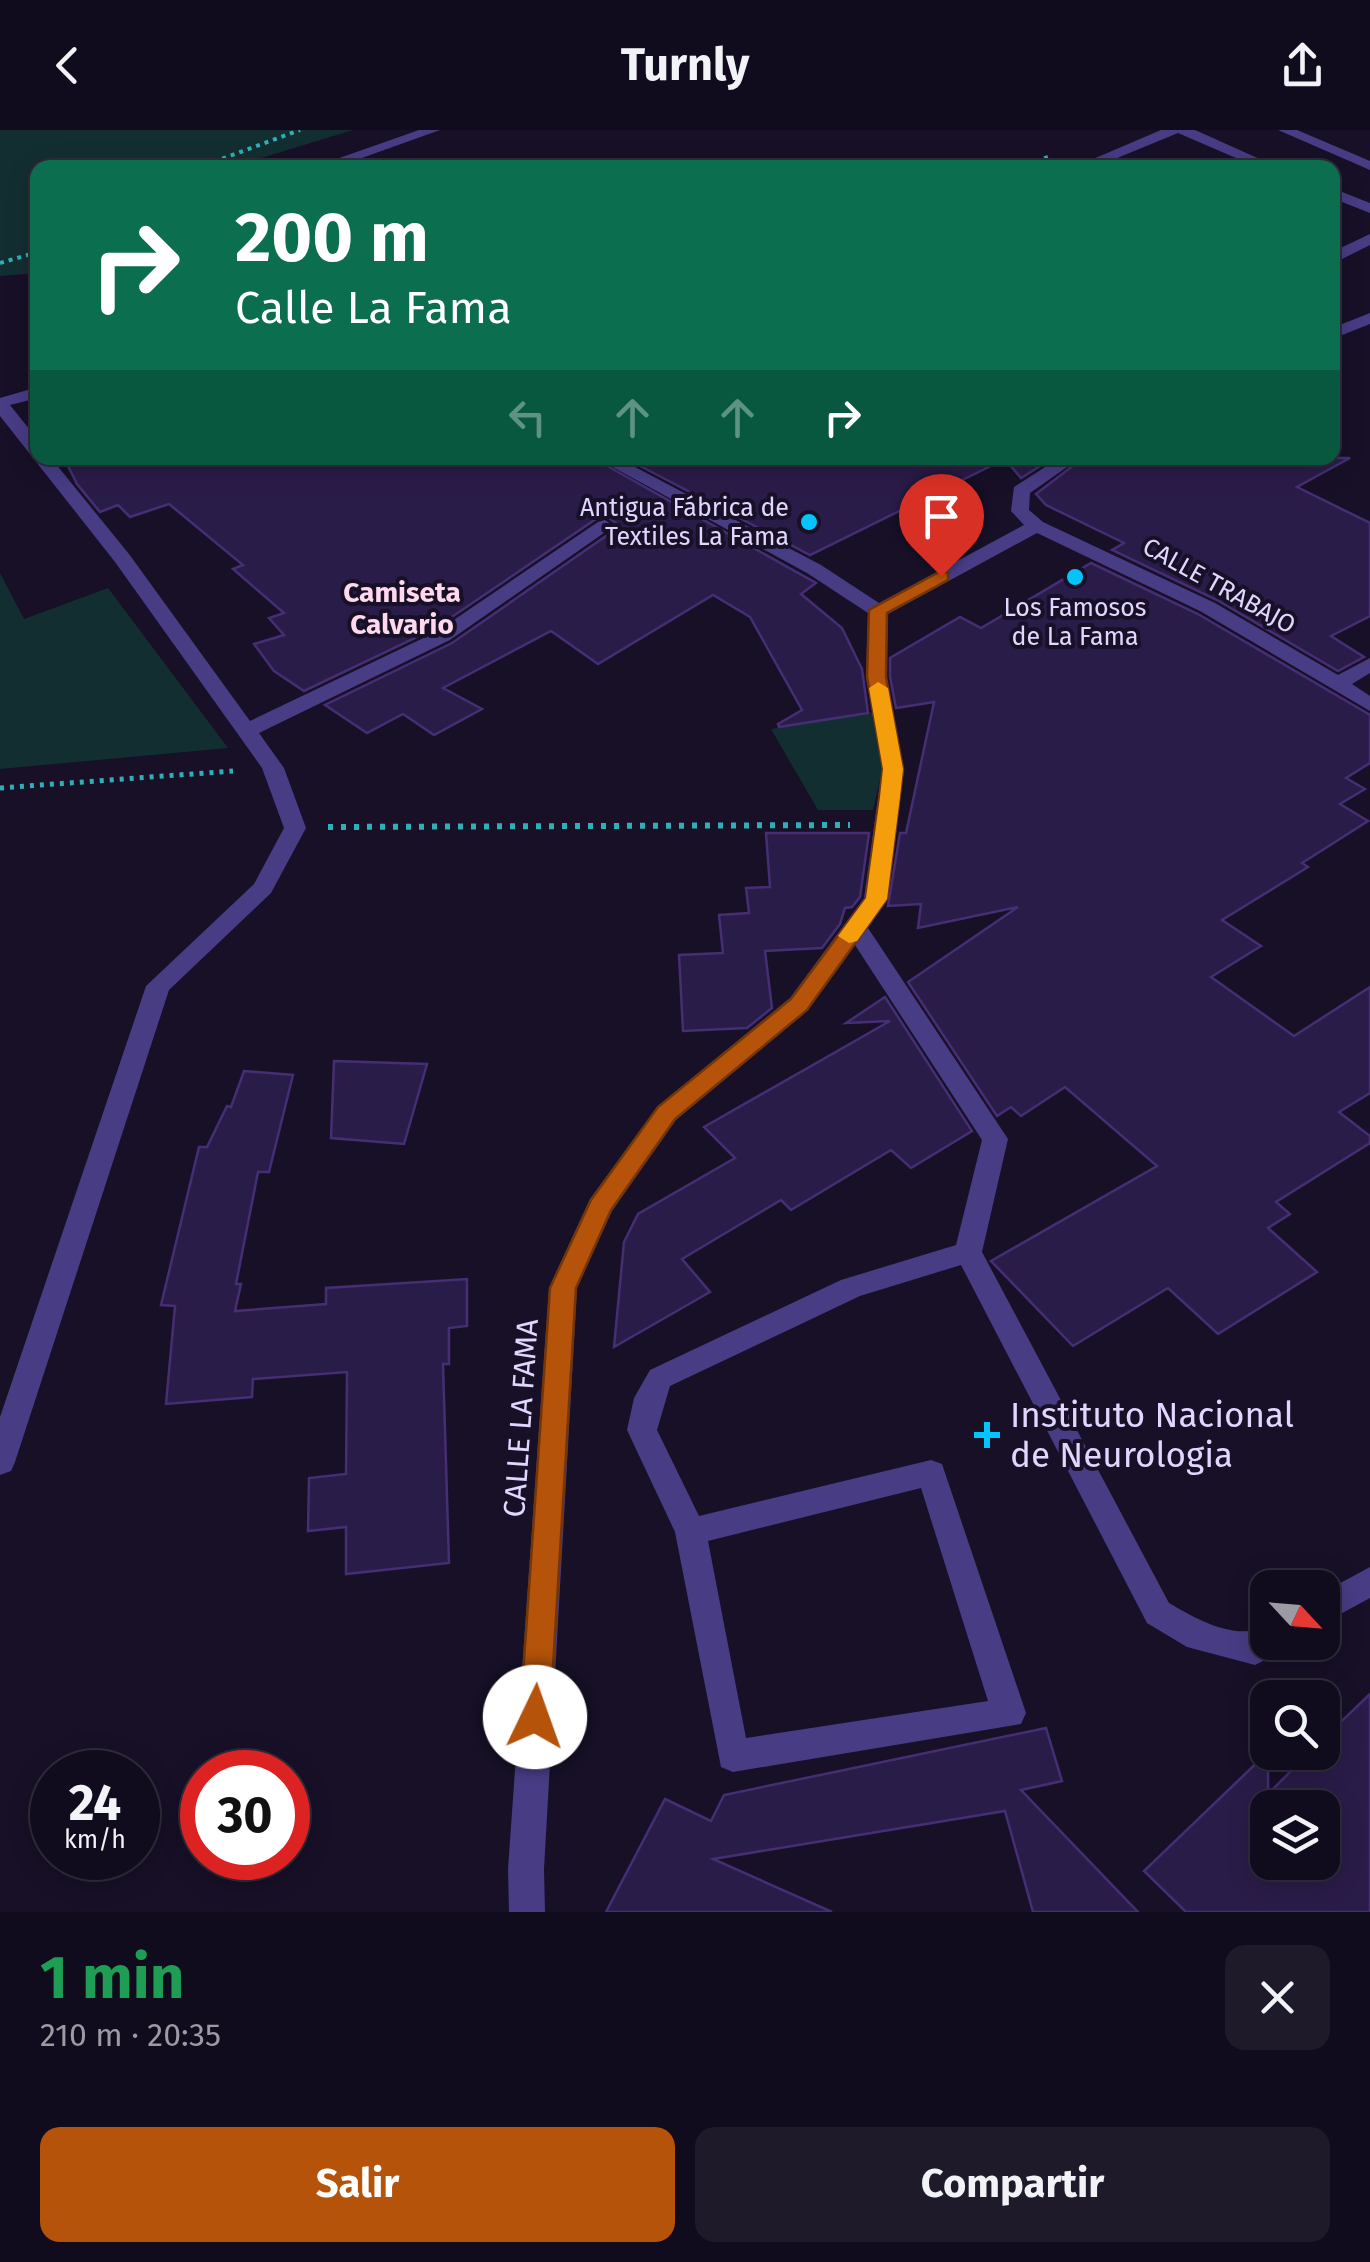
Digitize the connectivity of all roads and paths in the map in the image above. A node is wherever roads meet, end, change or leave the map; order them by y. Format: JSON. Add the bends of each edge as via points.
{"nodes":[{"id":1,"x":300,"y":130,"type":"edge"},
{"id":2,"x":433,"y":130,"type":"edge"},
{"id":3,"x":1174,"y":130,"type":"edge"},
{"id":4,"x":1182,"y":130,"type":"edge"},
{"id":5,"x":1284,"y":130,"type":"edge"},
{"id":6,"x":219,"y":160,"type":"edge"},
{"id":7,"x":342,"y":160,"type":"edge"},
{"id":8,"x":1099,"y":160,"type":"edge"},
{"id":9,"x":1254,"y":160,"type":"edge"},
{"id":10,"x":1370,"y":166,"type":"edge"},
{"id":11,"x":1340,"y":195,"type":"edge"},
{"id":12,"x":1370,"y":208,"type":"edge"},
{"id":13,"x":1368,"y":242,"type":"edge"},
{"id":14,"x":30,"y":254,"type":"edge"},
{"id":15,"x":1340,"y":254,"type":"edge"},
{"id":16,"x":0,"y":263,"type":"edge"},
{"id":17,"x":1370,"y":318,"type":"edge"},
{"id":18,"x":1340,"y":331,"type":"edge"},
{"id":19,"x":30,"y":395,"type":"edge"},
{"id":20,"x":0,"y":404,"type":"edge"},
{"id":21,"x":30,"y":442,"type":"edge"},
{"id":22,"x":48,"y":465,"type":"edge"},
{"id":23,"x":618,"y":465,"type":"edge"},
{"id":24,"x":1060,"y":465,"type":"edge"},
{"id":25,"x":605,"y":526,"type":"dead end"},
{"id":26,"x":1036,"y":526,"type":"junction"},
{"id":27,"x":878,"y":610,"type":"junction"},
{"id":28,"x":1370,"y":664,"type":"edge"},
{"id":29,"x":1338,"y":684,"type":"junction"},
{"id":30,"x":1370,"y":705,"type":"edge"},
{"id":31,"x":248,"y":731,"type":"junction"},
{"id":32,"x":273,"y":768,"type":"junction"},
{"id":33,"x":0,"y":788,"type":"edge"},
{"id":34,"x":886,"y":824,"type":"junction"},
{"id":35,"x":295,"y":828,"type":"junction"},
{"id":36,"x":856,"y":927,"type":"junction"},
{"id":37,"x":968,"y":1252,"type":"junction"},
{"id":38,"x":0,"y":1462,"type":"edge"},
{"id":39,"x":691,"y":1532,"type":"junction"},
{"id":40,"x":1370,"y":1581,"type":"edge"},
{"id":41,"x":1340,"y":1599,"type":"edge"},
{"id":42,"x":1250,"y":1649,"type":"edge"},
{"id":43,"x":527,"y":1912,"type":"edge"}],
"edges":[{"from":1,"to":6,"type":"path"},
{"from":2,"to":7,"type":"street"},
{"from":3,"to":8,"type":"street"},
{"from":4,"to":9,"type":"street"},
{"from":5,"to":10,"type":"street"},
{"from":11,"to":12,"type":"street"},
{"from":13,"to":15,"type":"street"},
{"from":14,"to":16,"type":"path"},
{"from":17,"to":18,"type":"street"},
{"from":19,"to":20,"type":"street"},
{"from":20,"to":21,"type":"street"},
{"from":22,"to":31,"type":"street"},
{"from":23,"to":27,"type":"street"},
{"from":24,"to":26,"type":"street","via":[[1021,490],[1020,510]]},
{"from":25,"to":31,"type":"street","via":[[443,636]]},
{"from":26,"to":27,"type":"street"},
{"from":26,"to":29,"type":"street","name":"CALLE TRABAJO","via":[[1212,605]]},
{"from":27,"to":34,"type":"street","name":"CALLE LA FAMA","via":[[876,677],[893,769]]},
{"from":28,"to":29,"type":"street"},
{"from":29,"to":30,"type":"street","name":"CALLE TRABAJO"},
{"from":31,"to":32,"type":"street"},
{"from":32,"to":33,"type":"path"},
{"from":32,"to":35,"type":"street"},
{"from":34,"to":35,"type":"path"},
{"from":34,"to":36,"type":"street","name":"CALLE LA FAMA","via":[[876,899]]},
{"from":35,"to":38,"type":"street","via":[[263,888],[158,986]]},
{"from":36,"to":37,"type":"street","via":[[995,1139]]},
{"from":36,"to":43,"type":"street","name":"CALLE LA FAMA","via":[[799,1004],[667,1113],[600,1206],[563,1288]]},
{"from":37,"to":39,"type":"street","via":[[852,1288],[660,1378],[642,1430]]},
{"from":37,"to":42,"type":"street","via":[[1158,1613],[1198,1637]]},
{"from":39,"to":39,"type":"street","via":[[733,1756],[1008,1713],[931,1473]]},
{"from":40,"to":41,"type":"street"}]}
